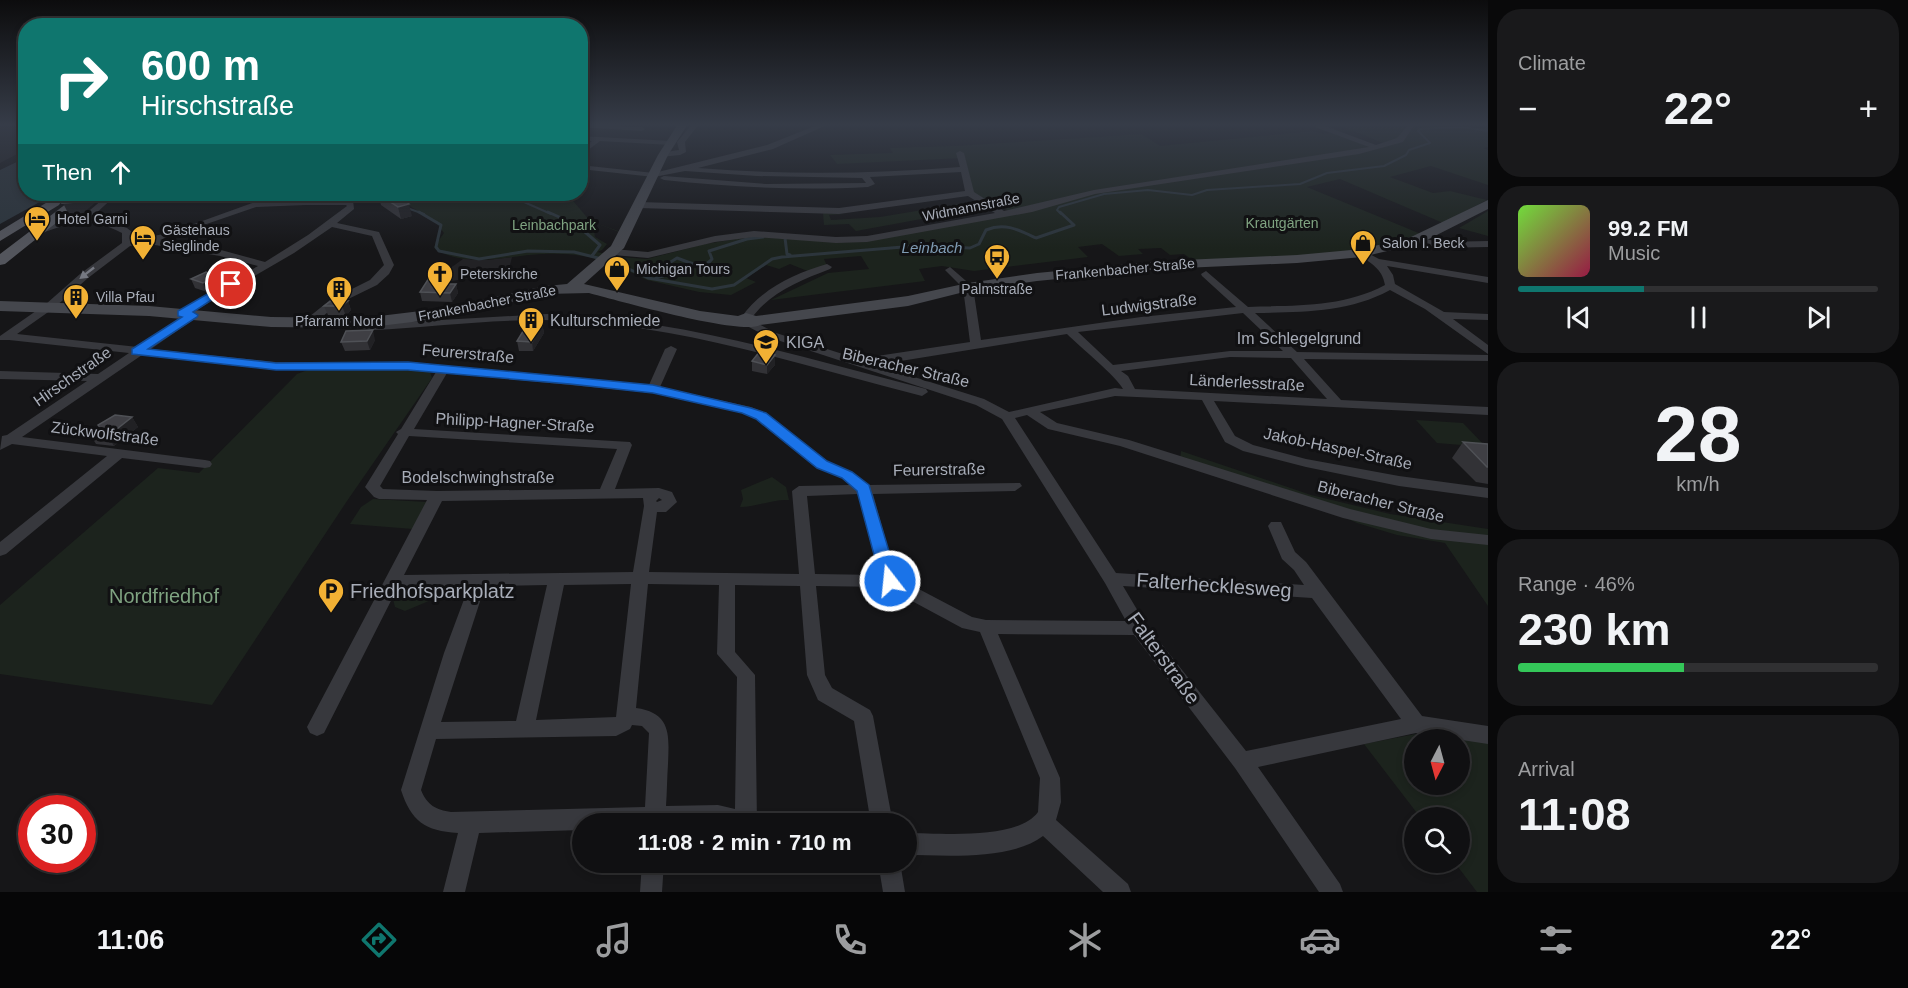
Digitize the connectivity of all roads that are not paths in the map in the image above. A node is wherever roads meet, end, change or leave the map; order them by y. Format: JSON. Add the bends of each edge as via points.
{"nodes":[{"id":1,"x":658,"y":166,"type":"edge"},
{"id":2,"x":701,"y":166,"type":"edge"},
{"id":3,"x":963,"y":166,"type":"edge"},
{"id":4,"x":1268,"y":166,"type":"edge"},
{"id":5,"x":588,"y":168,"type":"edge"},
{"id":6,"x":688,"y":169,"type":"junction"},
{"id":7,"x":964,"y":170,"type":"junction"},
{"id":8,"x":755,"y":175,"type":"junction"},
{"id":9,"x":654,"y":176,"type":"junction"},
{"id":10,"x":868,"y":180,"type":"junction"},
{"id":11,"x":752,"y":186,"type":"junction"},
{"id":12,"x":970,"y":193,"type":"junction"},
{"id":13,"x":56,"y":201,"type":"edge"},
{"id":14,"x":67,"y":201,"type":"edge"},
{"id":15,"x":77,"y":201,"type":"edge"},
{"id":16,"x":105,"y":201,"type":"edge"},
{"id":17,"x":1488,"y":204,"type":"edge"},
{"id":18,"x":639,"y":205,"type":"junction"},
{"id":19,"x":1002,"y":214,"type":"junction"},
{"id":20,"x":87,"y":217,"type":"junction"},
{"id":21,"x":332,"y":224,"type":"junction"},
{"id":22,"x":0,"y":237,"type":"edge"},
{"id":23,"x":1416,"y":240,"type":"junction"},
{"id":24,"x":151,"y":241,"type":"junction"},
{"id":25,"x":20,"y":244,"type":"junction"},
{"id":26,"x":128,"y":244,"type":"junction"},
{"id":27,"x":1488,"y":244,"type":"edge"},
{"id":28,"x":0,"y":247,"type":"edge"},
{"id":29,"x":1362,"y":253,"type":"junction"},
{"id":30,"x":608,"y":257,"type":"junction"},
{"id":31,"x":0,"y":261,"type":"edge"},
{"id":32,"x":1377,"y":262,"type":"junction"},
{"id":33,"x":264,"y":265,"type":"junction"},
{"id":34,"x":827,"y":267,"type":"dead end"},
{"id":35,"x":950,"y":270,"type":"dead end"},
{"id":36,"x":1206,"y":274,"type":"dead end"},
{"id":37,"x":1488,"y":280,"type":"edge"},
{"id":38,"x":1390,"y":286,"type":"junction"},
{"id":39,"x":968,"y":287,"type":"junction"},
{"id":40,"x":571,"y":288,"type":"junction"},
{"id":41,"x":0,"y":306,"type":"edge"},
{"id":42,"x":50,"y":306,"type":"junction"},
{"id":43,"x":1245,"y":310,"type":"junction"},
{"id":44,"x":188,"y":314,"type":"junction"},
{"id":45,"x":1442,"y":315,"type":"junction"},
{"id":46,"x":1488,"y":317,"type":"edge"},
{"id":47,"x":748,"y":321,"type":"junction"},
{"id":48,"x":363,"y":322,"type":"junction"},
{"id":49,"x":308,"y":323,"type":"junction"},
{"id":50,"x":1070,"y":331,"type":"junction"},
{"id":51,"x":3,"y":338,"type":"edge"},
{"id":52,"x":976,"y":345,"type":"junction"},
{"id":53,"x":671,"y":349,"type":"dead end"},
{"id":54,"x":1488,"y":351,"type":"edge"},
{"id":55,"x":136,"y":352,"type":"junction"},
{"id":56,"x":1293,"y":354,"type":"junction"},
{"id":57,"x":1488,"y":358,"type":"edge"},
{"id":58,"x":866,"y":365,"type":"junction"},
{"id":59,"x":1110,"y":369,"type":"junction"},
{"id":60,"x":443,"y":370,"type":"junction"},
{"id":61,"x":0,"y":375,"type":"edge"},
{"id":62,"x":99,"y":378,"type":"junction"},
{"id":63,"x":653,"y":389,"type":"junction"},
{"id":64,"x":1131,"y":393,"type":"junction"},
{"id":65,"x":1206,"y":397,"type":"junction"},
{"id":66,"x":980,"y":402,"type":"junction"},
{"id":67,"x":1338,"y":404,"type":"junction"},
{"id":68,"x":1029,"y":411,"type":"junction"},
{"id":69,"x":1488,"y":411,"type":"edge"},
{"id":70,"x":1007,"y":416,"type":"junction"},
{"id":71,"x":403,"y":432,"type":"junction"},
{"id":72,"x":3,"y":441,"type":"edge"},
{"id":73,"x":119,"y":453,"type":"junction"},
{"id":74,"x":205,"y":464,"type":"dead end"},
{"id":75,"x":1015,"y":486,"type":"dead end"},
{"id":76,"x":864,"y":489,"type":"junction"},
{"id":77,"x":606,"y":493,"type":"junction"},
{"id":78,"x":1488,"y":493,"type":"edge"},
{"id":79,"x":437,"y":496,"type":"junction"},
{"id":80,"x":1276,"y":526,"type":"dead end"},
{"id":81,"x":1488,"y":540,"type":"edge"},
{"id":82,"x":0,"y":550,"type":"edge"},
{"id":83,"x":640,"y":578,"type":"junction"},
{"id":84,"x":808,"y":578,"type":"junction"},
{"id":85,"x":557,"y":579,"type":"junction"},
{"id":86,"x":727,"y":579,"type":"junction"},
{"id":87,"x":1111,"y":579,"type":"junction"},
{"id":88,"x":479,"y":580,"type":"junction"},
{"id":89,"x":392,"y":581,"type":"junction"},
{"id":90,"x":890,"y":581,"type":"junction"},
{"id":91,"x":1317,"y":592,"type":"junction"},
{"id":92,"x":986,"y":627,"type":"junction"},
{"id":93,"x":1140,"y":628,"type":"junction"},
{"id":94,"x":626,"y":716,"type":"junction"},
{"id":95,"x":1416,"y":724,"type":"junction"},
{"id":96,"x":317,"y":727,"type":"dead end"},
{"id":97,"x":524,"y":729,"type":"junction"},
{"id":98,"x":429,"y":731,"type":"junction"},
{"id":99,"x":1488,"y":735,"type":"edge"},
{"id":100,"x":1242,"y":760,"type":"junction"},
{"id":101,"x":656,"y":813,"type":"edge"},
{"id":102,"x":746,"y":813,"type":"edge"},
{"id":103,"x":880,"y":813,"type":"edge"},
{"id":104,"x":572,"y":822,"type":"edge"},
{"id":105,"x":1044,"y":822,"type":"junction"},
{"id":106,"x":471,"y":824,"type":"junction"},
{"id":107,"x":917,"y":844,"type":"edge"},
{"id":108,"x":652,"y":873,"type":"edge"},
{"id":109,"x":891,"y":873,"type":"edge"},
{"id":110,"x":454,"y":892,"type":"edge"},
{"id":111,"x":651,"y":892,"type":"edge"},
{"id":112,"x":894,"y":892,"type":"edge"},
{"id":113,"x":1120,"y":892,"type":"edge"},
{"id":114,"x":1332,"y":892,"type":"edge"}],
"edges":[{"from":1,"to":9,"type":"main road"},
{"from":2,"to":6,"type":"street"},
{"from":3,"to":7,"type":"street"},
{"from":4,"to":19,"type":"street","name":"Widmannstraße","via":[[1094,192]]},
{"from":5,"to":9,"type":"street"},
{"from":6,"to":8,"type":"street"},
{"from":6,"to":9,"type":"street"},
{"from":7,"to":10,"type":"street"},
{"from":7,"to":12,"type":"street"},
{"from":8,"to":10,"type":"street"},
{"from":8,"to":11,"type":"street"},
{"from":9,"to":11,"type":"street"},
{"from":9,"to":18,"type":"main road"},
{"from":10,"to":11,"type":"street","via":[[818,188]]},
{"from":12,"to":18,"type":"street","via":[[839,211]]},
{"from":12,"to":19,"type":"street"},
{"from":13,"to":22,"type":"main road"},
{"from":14,"to":28,"type":"main road"},
{"from":15,"to":25,"type":"main road"},
{"from":16,"to":20,"type":"street"},
{"from":17,"to":23,"type":"main road","name":"Frankenbacher Straße"},
{"from":18,"to":30,"type":"main road"},
{"from":19,"to":30,"type":"street","name":"Widmannstraße","via":[[859,239],[754,234],[648,255]]},
{"from":20,"to":25,"type":"street","via":[[45,228]]},
{"from":20,"to":26,"type":"street","via":[[124,230]]},
{"from":21,"to":24,"type":"street","name":"Hirschstraße","via":[[351,207],[350,202],[255,205]]},
{"from":21,"to":33,"type":"street","name":"Hirschstraße"},
{"from":21,"to":49,"type":"street","via":[[376,234],[389,265],[375,280],[332,304]]},
{"from":23,"to":27,"type":"street","via":[[1440,245]]},
{"from":23,"to":29,"type":"main road","name":"Frankenbacher Straße"},
{"from":24,"to":26,"type":"street"},
{"from":24,"to":33,"type":"street"},
{"from":25,"to":31,"type":"main road"},
{"from":26,"to":42,"type":"street","one_way":true},
{"from":29,"to":32,"type":"street"},
{"from":29,"to":39,"type":"main road","name":"Frankenbacher Straße","via":[[1151,266]]},
{"from":30,"to":40,"type":"main road"},
{"from":32,"to":37,"type":"street"},
{"from":32,"to":38,"type":"street","via":[[1390,278]]},
{"from":33,"to":44,"type":"street","name":"Hirschstraße"},
{"from":34,"to":47,"type":"street","via":[[769,293],[755,303]]},
{"from":35,"to":39,"type":"street"},
{"from":36,"to":43,"type":"street"},
{"from":38,"to":43,"type":"street","name":"Ludwigstraße","via":[[1356,301]]},
{"from":38,"to":45,"type":"street"},
{"from":39,"to":47,"type":"main road","name":"Frankenbacher Straße","via":[[908,301]]},
{"from":39,"to":52,"type":"street"},
{"from":40,"to":47,"type":"main road","name":"Frankenbacher Straße","via":[[700,316]]},
{"from":40,"to":48,"type":"main road","name":"Frankenbacher Straße","via":[[438,314]]},
{"from":41,"to":42,"type":"main road","name":"Frankenbacher Straße"},
{"from":42,"to":44,"type":"main road","name":"Frankenbacher Straße"},
{"from":42,"to":51,"type":"street"},
{"from":43,"to":50,"type":"street","name":"Ludwigstraße"},
{"from":43,"to":56,"type":"street"},
{"from":44,"to":49,"type":"main road","name":"Frankenbacher Straße"},
{"from":44,"to":55,"type":"street","name":"Hirschstraße"},
{"from":45,"to":46,"type":"street"},
{"from":45,"to":54,"type":"street"},
{"from":47,"to":58,"type":"street","via":[[772,335]]},
{"from":48,"to":49,"type":"main road","name":"Frankenbacher Straße"},
{"from":48,"to":66,"type":"street","name":"Biberacher Straße","via":[[364,326],[372,327],[570,318],[627,324],[696,334],[956,400]]},
{"from":50,"to":52,"type":"street","name":"Ludwigstraße"},
{"from":50,"to":59,"type":"street"},
{"from":51,"to":55,"type":"street","name":"Feurerstraße"},
{"from":52,"to":58,"type":"street","name":"Ludwigstraße"},
{"from":53,"to":63,"type":"street"},
{"from":55,"to":60,"type":"street","name":"Feurerstraße","via":[[276,366],[357,364]]},
{"from":55,"to":62,"type":"street","name":"Hirschstraße"},
{"from":56,"to":57,"type":"street","name":"Im Schlegelgrund"},
{"from":56,"to":59,"type":"street","name":"Im Schlegelgrund","via":[[1230,354]]},
{"from":56,"to":67,"type":"street"},
{"from":58,"to":66,"type":"street"},
{"from":59,"to":64,"type":"street","via":[[1124,379]]},
{"from":60,"to":63,"type":"street","name":"Feurerstraße"},
{"from":60,"to":71,"type":"street","name":"Bodelschwinghstraße"},
{"from":61,"to":62,"type":"street"},
{"from":62,"to":72,"type":"street","name":"Hirschstraße"},
{"from":63,"to":76,"type":"street","name":"Feurerstraße","via":[[761,416],[822,464],[847,475]]},
{"from":64,"to":65,"type":"street","name":"Länderlesstraße"},
{"from":64,"to":68,"type":"street","name":"Länderlesstraße","via":[[1115,392]]},
{"from":65,"to":67,"type":"street","name":"Länderlesstraße"},
{"from":65,"to":78,"type":"street","name":"Jakob-Haspel-Straße","via":[[1230,439],[1248,448],[1399,481]]},
{"from":66,"to":70,"type":"street"},
{"from":67,"to":69,"type":"street","name":"Länderlesstraße"},
{"from":68,"to":70,"type":"street","name":"Länderlesstraße"},
{"from":68,"to":81,"type":"street","name":"Biberacher Straße","via":[[1053,426],[1124,443],[1348,513],[1431,534]]},
{"from":70,"to":87,"type":"street","name":"Falterstraße"},
{"from":71,"to":77,"type":"street","name":"Philipp-Hagner-Straße","via":[[625,445]]},
{"from":71,"to":79,"type":"street","name":"Bodelschwinghstraße","via":[[372,487],[379,494]]},
{"from":72,"to":73,"type":"street","name":"Zückwolfstraße"},
{"from":73,"to":74,"type":"street","name":"Zückwolfstraße"},
{"from":73,"to":82,"type":"street"},
{"from":75,"to":76,"type":"street","name":"Feurerstraße"},
{"from":76,"to":84,"type":"street","via":[[799,491]]},
{"from":76,"to":90,"type":"street"},
{"from":77,"to":79,"type":"street","name":"Bodelschwinghstraße"},
{"from":77,"to":83,"type":"street","name":"Bodelschwinghstraße","via":[[652,500]]},
{"from":79,"to":89,"type":"street"},
{"from":80,"to":91,"type":"street","name":"Falterhecklesweg","via":[[1288,555]]},
{"from":83,"to":85,"type":"street"},
{"from":83,"to":86,"type":"street"},
{"from":83,"to":94,"type":"street"},
{"from":84,"to":86,"type":"street"},
{"from":84,"to":90,"type":"street"},
{"from":84,"to":103,"type":"street","via":[[816,675],[825,694],[863,716]]},
{"from":85,"to":88,"type":"street"},
{"from":85,"to":97,"type":"street"},
{"from":86,"to":102,"type":"street","via":[[726,654],[746,675]]},
{"from":87,"to":91,"type":"street","name":"Falterhecklesweg"},
{"from":87,"to":93,"type":"street","name":"Falterstraße"},
{"from":88,"to":89,"type":"street"},
{"from":88,"to":98,"type":"street"},
{"from":89,"to":96,"type":"street"},
{"from":90,"to":92,"type":"street","via":[[968,622]]},
{"from":91,"to":95,"type":"street","name":"Falterhecklesweg"},
{"from":92,"to":93,"type":"street"},
{"from":92,"to":105,"type":"street","via":[[1050,778],[1052,800]]},
{"from":93,"to":100,"type":"street","name":"Falterstraße"},
{"from":94,"to":97,"type":"street","via":[[616,727]]},
{"from":94,"to":101,"type":"street","via":[[651,720],[659,733]]},
{"from":95,"to":99,"type":"street"},
{"from":95,"to":100,"type":"street"},
{"from":97,"to":98,"type":"street"},
{"from":98,"to":106,"type":"street","via":[[411,790],[414,802],[431,819]]},
{"from":100,"to":114,"type":"street","name":"Falterstraße"},
{"from":104,"to":106,"type":"street"},
{"from":105,"to":107,"type":"street","via":[[1026,835],[999,841]]},
{"from":105,"to":113,"type":"street"},
{"from":106,"to":110,"type":"street"},
{"from":108,"to":111,"type":"street"},
{"from":109,"to":112,"type":"street"}]}
